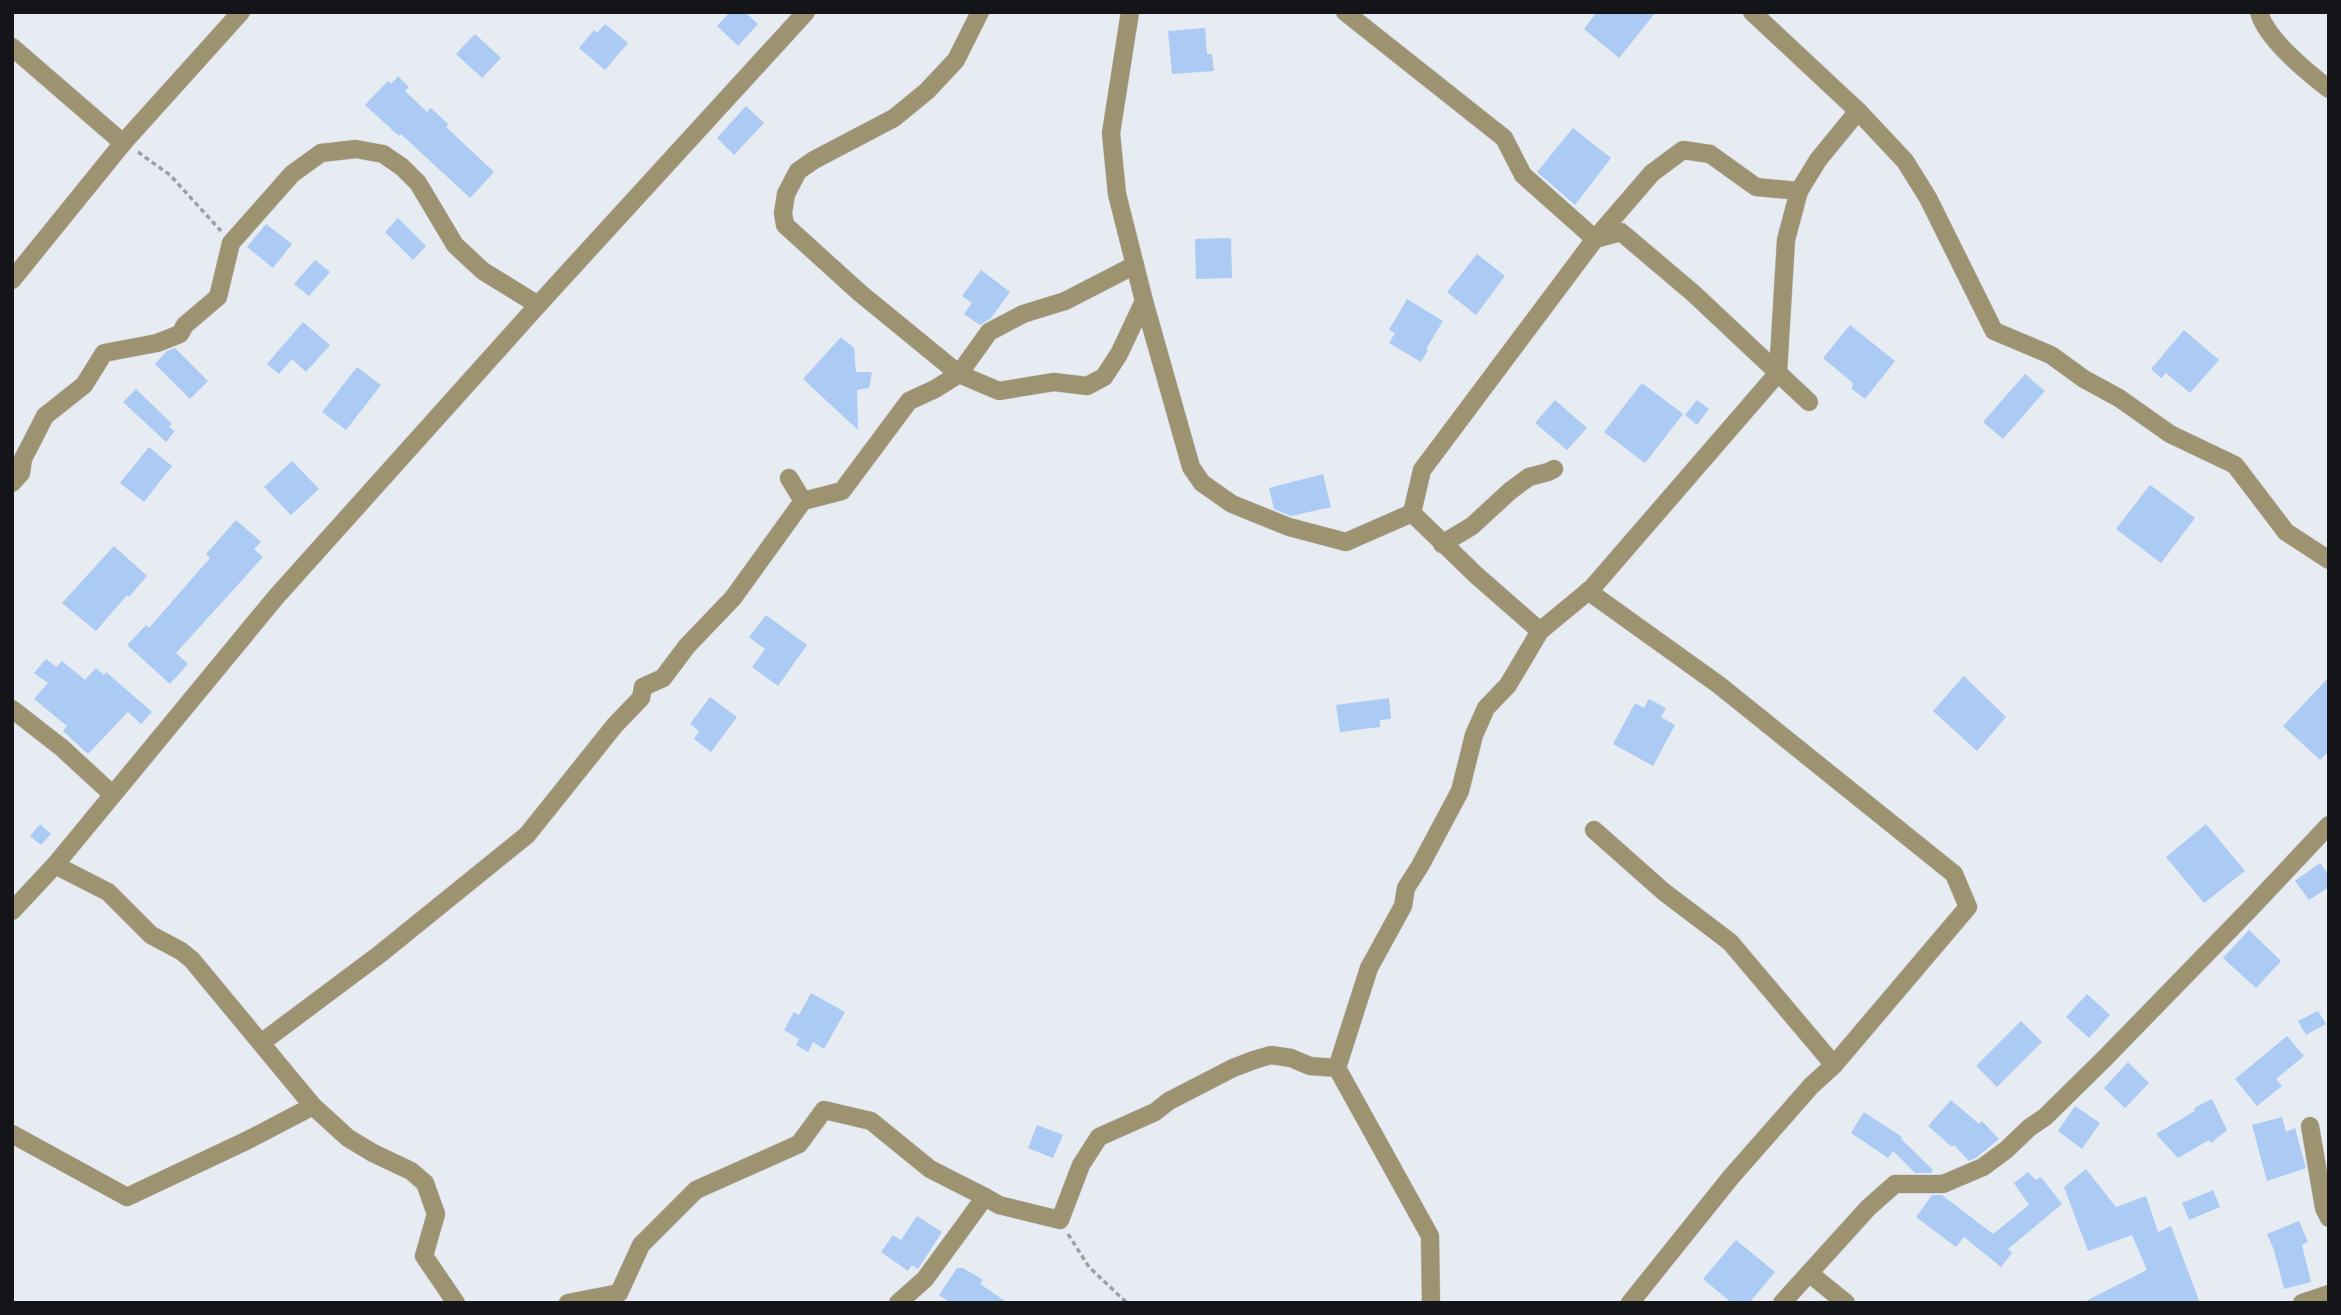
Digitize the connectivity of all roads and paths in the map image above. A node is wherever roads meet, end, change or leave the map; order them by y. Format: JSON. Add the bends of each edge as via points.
{"nodes":[{"id":1,"x":242,"y":12,"type":"edge"},
{"id":2,"x":806,"y":12,"type":"edge"},
{"id":3,"x":980,"y":12,"type":"edge"},
{"id":4,"x":1130,"y":12,"type":"edge"},
{"id":5,"x":1345,"y":12,"type":"edge"},
{"id":6,"x":1752,"y":12,"type":"edge"},
{"id":7,"x":2259,"y":12,"type":"edge"},
{"id":8,"x":12,"y":47,"type":"edge"},
{"id":9,"x":2329,"y":89,"type":"edge"},
{"id":10,"x":1858,"y":111,"type":"junction"},
{"id":11,"x":123,"y":143,"type":"junction"},
{"id":12,"x":1799,"y":191,"type":"junction"},
{"id":13,"x":1595,"y":239,"type":"junction"},
{"id":14,"x":231,"y":243,"type":"junction"},
{"id":15,"x":1135,"y":265,"type":"junction"},
{"id":16,"x":12,"y":280,"type":"edge"},
{"id":17,"x":1144,"y":301,"type":"junction"},
{"id":18,"x":538,"y":305,"type":"junction"},
{"id":19,"x":1778,"y":373,"type":"junction"},
{"id":20,"x":959,"y":374,"type":"junction"},
{"id":21,"x":1809,"y":401,"type":"dead end"},
{"id":22,"x":1554,"y":469,"type":"dead end"},
{"id":23,"x":789,"y":478,"type":"dead end"},
{"id":24,"x":12,"y":483,"type":"edge"},
{"id":25,"x":803,"y":501,"type":"junction"},
{"id":26,"x":1412,"y":513,"type":"junction"},
{"id":27,"x":1442,"y":544,"type":"junction"},
{"id":28,"x":2329,"y":560,"type":"edge"},
{"id":29,"x":1588,"y":591,"type":"junction"},
{"id":30,"x":1540,"y":631,"type":"junction"},
{"id":31,"x":12,"y":709,"type":"edge"},
{"id":32,"x":113,"y":795,"type":"junction"},
{"id":33,"x":2329,"y":825,"type":"edge"},
{"id":34,"x":1594,"y":830,"type":"dead end"},
{"id":35,"x":55,"y":865,"type":"junction"},
{"id":36,"x":12,"y":911,"type":"edge"},
{"id":37,"x":261,"y":1043,"type":"junction"},
{"id":38,"x":1834,"y":1065,"type":"junction"},
{"id":39,"x":1337,"y":1068,"type":"junction"},
{"id":40,"x":313,"y":1106,"type":"junction"},
{"id":41,"x":2310,"y":1126,"type":"dead end"},
{"id":42,"x":12,"y":1134,"type":"edge"},
{"id":43,"x":985,"y":1197,"type":"junction"},
{"id":44,"x":2329,"y":1218,"type":"edge"},
{"id":45,"x":1060,"y":1220,"type":"junction"},
{"id":46,"x":1809,"y":1273,"type":"junction"},
{"id":47,"x":2329,"y":1294,"type":"edge"},
{"id":48,"x":456,"y":1303,"type":"edge"},
{"id":49,"x":568,"y":1303,"type":"edge"},
{"id":50,"x":898,"y":1303,"type":"edge"},
{"id":51,"x":1127,"y":1303,"type":"edge"},
{"id":52,"x":1431,"y":1303,"type":"edge"},
{"id":53,"x":1630,"y":1303,"type":"edge"},
{"id":54,"x":1782,"y":1303,"type":"edge"},
{"id":55,"x":1846,"y":1303,"type":"edge"},
{"id":56,"x":2302,"y":1303,"type":"edge"}],
"edges":[{"from":1,"to":11,"type":"street"},
{"from":2,"to":18,"type":"street"},
{"from":3,"to":20,"type":"street","via":[[956,60],[927,91],[894,118],[798,171],[786,194],[783,213],[785,225],[800,240]]},
{"from":4,"to":15,"type":"street","via":[[1111,133],[1117,194]]},
{"from":5,"to":13,"type":"street","via":[[1504,138],[1524,175]]},
{"from":6,"to":10,"type":"street"},
{"from":7,"to":9,"type":"street","via":[[2285,50]]},
{"from":8,"to":11,"type":"street"},
{"from":10,"to":12,"type":"street"},
{"from":10,"to":28,"type":"street","via":[[1911,170],[1994,331],[2051,355],[2170,434],[2235,465],[2286,532]]},
{"from":11,"to":14,"type":"path","via":[[170,174]]},
{"from":11,"to":16,"type":"street"},
{"from":12,"to":13,"type":"street","via":[[1756,187],[1710,154],[1683,150],[1652,173]]},
{"from":12,"to":19,"type":"street","via":[[1786,240]]},
{"from":13,"to":19,"type":"street","via":[[1620,232]]},
{"from":13,"to":26,"type":"street","via":[[1422,470]]},
{"from":14,"to":18,"type":"street","via":[[292,174],[321,153],[370,151],[383,154],[418,183],[455,245],[482,271]]},
{"from":14,"to":24,"type":"street","via":[[218,297],[180,334],[158,343],[104,352],[84,385],[45,416],[23,459],[21,473]]},
{"from":15,"to":17,"type":"street"},
{"from":15,"to":20,"type":"street","via":[[1065,301],[1023,314],[989,332]]},
{"from":17,"to":20,"type":"street","via":[[1104,377],[1087,386],[1054,382],[999,391]]},
{"from":17,"to":26,"type":"street","via":[[1191,467],[1213,492],[1289,527],[1346,542]]},
{"from":18,"to":32,"type":"street","via":[[276,597]]},
{"from":19,"to":21,"type":"street"},
{"from":19,"to":29,"type":"street"},
{"from":20,"to":25,"type":"street","via":[[909,401],[842,491]]},
{"from":22,"to":27,"type":"street","via":[[1529,477],[1472,526]]},
{"from":23,"to":25,"type":"street"},
{"from":25,"to":37,"type":"street","via":[[733,598],[663,678],[643,687],[641,698],[527,835]]},
{"from":26,"to":27,"type":"street"},
{"from":27,"to":30,"type":"street"},
{"from":29,"to":30,"type":"street"},
{"from":29,"to":38,"type":"street","via":[[1719,685],[1954,874],[1968,907]]},
{"from":30,"to":39,"type":"street","via":[[1508,684],[1486,708],[1460,791],[1406,888],[1403,906],[1369,968]]},
{"from":31,"to":32,"type":"street"},
{"from":32,"to":35,"type":"street"},
{"from":33,"to":46,"type":"street","via":[[2045,1117],[1983,1167],[1943,1184],[1895,1184]]},
{"from":34,"to":38,"type":"street","via":[[1730,942]]},
{"from":35,"to":36,"type":"street"},
{"from":35,"to":37,"type":"street","via":[[108,892],[151,935],[192,960]]},
{"from":37,"to":40,"type":"street"},
{"from":38,"to":53,"type":"street","via":[[1731,1177]]},
{"from":39,"to":45,"type":"street","via":[[1271,1055],[1233,1068],[1099,1137],[1081,1165]]},
{"from":39,"to":52,"type":"street","via":[[1430,1236]]},
{"from":40,"to":42,"type":"street","via":[[127,1197]]},
{"from":40,"to":48,"type":"street","via":[[348,1138],[425,1183],[436,1214],[424,1256]]},
{"from":41,"to":44,"type":"street"},
{"from":43,"to":45,"type":"street","via":[[999,1205]]},
{"from":43,"to":49,"type":"street","via":[[930,1169],[871,1121],[824,1110],[799,1144],[696,1190],[641,1245],[619,1293]]},
{"from":43,"to":50,"type":"street","via":[[925,1279]]},
{"from":45,"to":51,"type":"path","via":[[1088,1267]]},
{"from":46,"to":54,"type":"street"},
{"from":46,"to":55,"type":"street"},
{"from":47,"to":56,"type":"street"}]}
